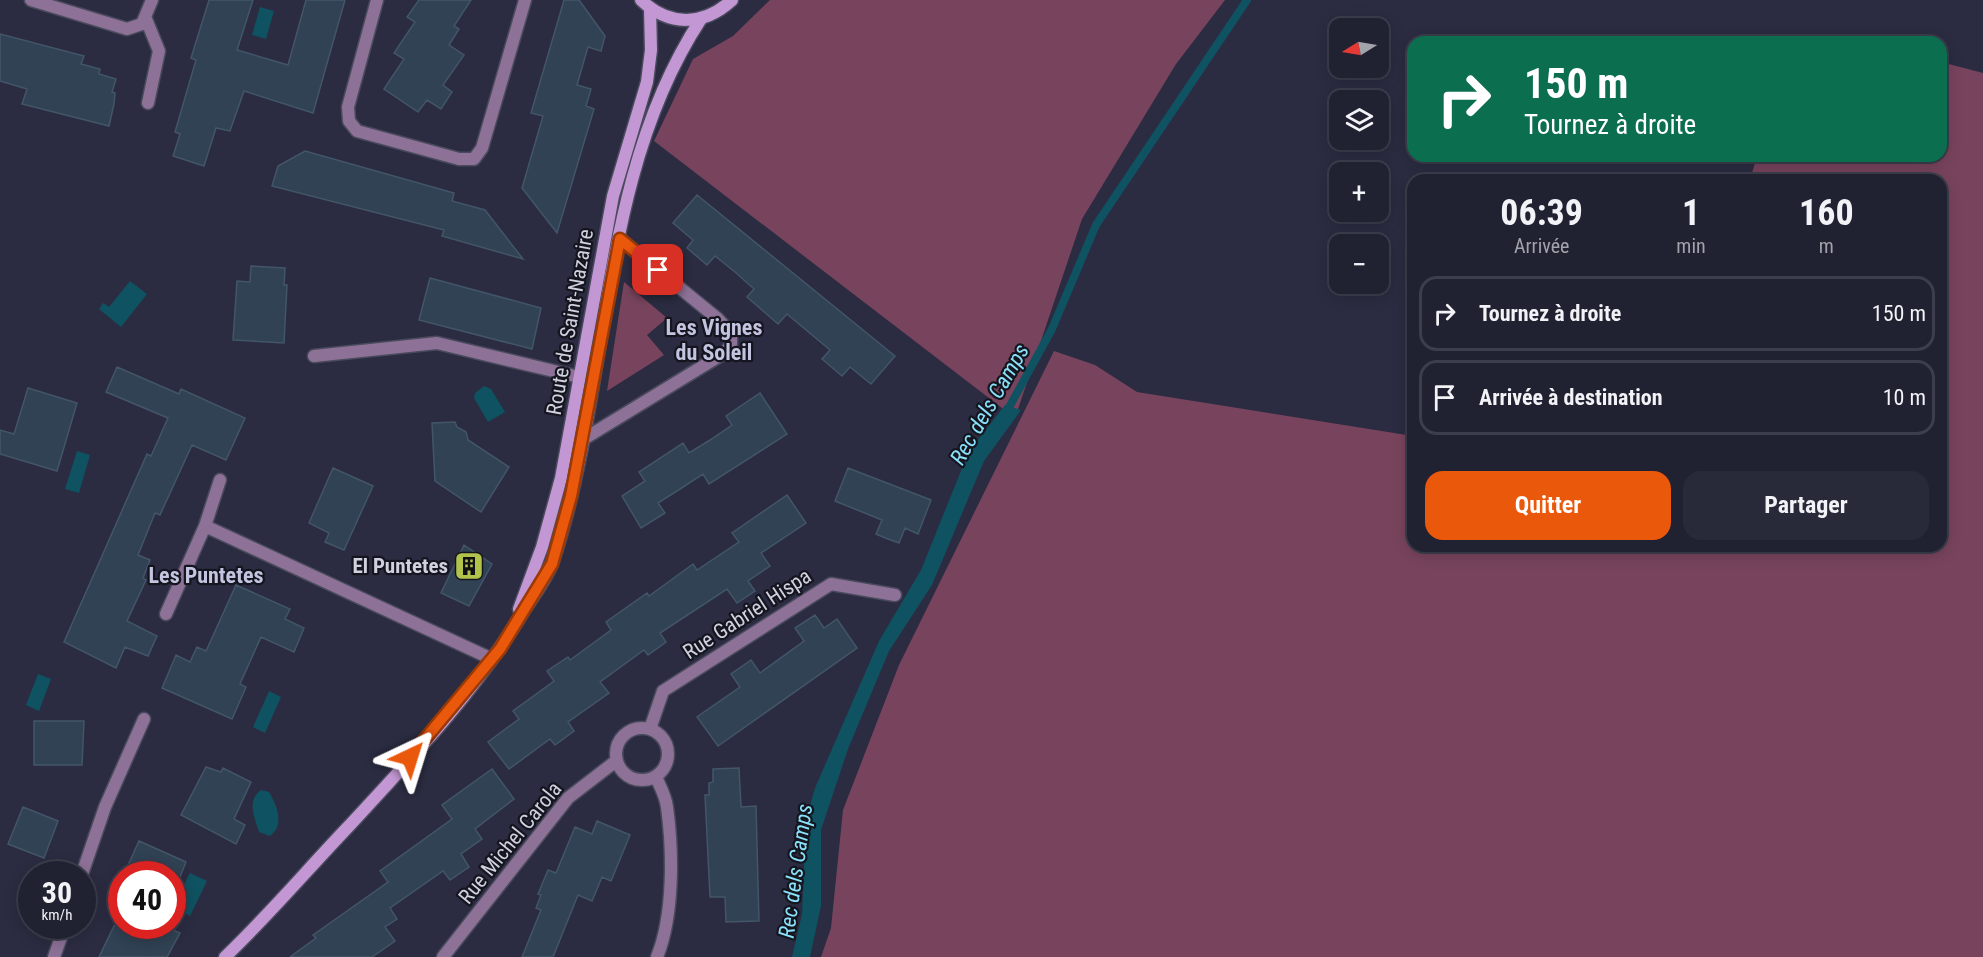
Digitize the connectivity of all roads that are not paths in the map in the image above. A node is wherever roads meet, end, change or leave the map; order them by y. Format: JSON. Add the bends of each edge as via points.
{"nodes":[{"id":1,"x":31,"y":0,"type":"edge"},
{"id":2,"x":152,"y":0,"type":"edge"},
{"id":3,"x":377,"y":0,"type":"edge"},
{"id":4,"x":525,"y":0,"type":"edge"},
{"id":5,"x":732,"y":0,"type":"edge"},
{"id":6,"x":645,"y":4,"type":"edge"},
{"id":7,"x":146,"y":19,"type":"junction"},
{"id":8,"x":701,"y":19,"type":"junction"},
{"id":9,"x":148,"y":103,"type":"dead end"},
{"id":10,"x":620,"y":239,"type":"junction"},
{"id":11,"x":315,"y":356,"type":"dead end"},
{"id":12,"x":579,"y":377,"type":"junction"},
{"id":13,"x":582,"y":441,"type":"junction"},
{"id":14,"x":220,"y":480,"type":"dead end"},
{"id":15,"x":205,"y":526,"type":"junction"},
{"id":16,"x":895,"y":595,"type":"dead end"},
{"id":17,"x":166,"y":614,"type":"dead end"},
{"id":18,"x":508,"y":638,"type":"junction"},
{"id":19,"x":492,"y":659,"type":"junction"},
{"id":20,"x":144,"y":719,"type":"dead end"},
{"id":21,"x":650,"y":729,"type":"junction"},
{"id":22,"x":616,"y":761,"type":"junction"},
{"id":23,"x":656,"y":777,"type":"junction"},
{"id":24,"x":86,"y":861,"type":"edge"},
{"id":25,"x":60,"y":939,"type":"edge"},
{"id":26,"x":241,"y":942,"type":"junction"},
{"id":27,"x":54,"y":957,"type":"edge"},
{"id":28,"x":225,"y":957,"type":"edge"},
{"id":29,"x":230,"y":957,"type":"edge"},
{"id":30,"x":443,"y":957,"type":"edge"},
{"id":31,"x":657,"y":957,"type":"edge"}],
"edges":[{"from":1,"to":7,"type":"street","via":[[127,29]]},
{"from":2,"to":7,"type":"street"},
{"from":3,"to":4,"type":"street","via":[[348,107],[349,121],[357,131],[459,159],[474,159],[482,148]]},
{"from":5,"to":8,"type":"street","via":[[720,11]]},
{"from":6,"to":8,"type":"street","via":[[666,17],[683,21]]},
{"from":6,"to":12,"type":"street","name":"Route de Saint-Nazaire","via":[[651,50],[646,82],[612,196]]},
{"from":7,"to":9,"type":"street","via":[[159,51]]},
{"from":8,"to":10,"type":"street","name":"Route de Saint-Nazaire","via":[[669,73],[645,130]]},
{"from":10,"to":13,"type":"street","name":"Route de Saint-Nazaire"},
{"from":10,"to":13,"type":"street","via":[[718,319],[731,333],[731,344],[726,352]]},
{"from":11,"to":12,"type":"street","via":[[437,343]]},
{"from":12,"to":18,"type":"street","name":"Route de Saint-Nazaire","via":[[556,498]]},
{"from":13,"to":18,"type":"street","name":"Route de Saint-Nazaire","via":[[552,564]]},
{"from":14,"to":15,"type":"street"},
{"from":15,"to":17,"type":"street"},
{"from":15,"to":19,"type":"street"},
{"from":16,"to":21,"type":"street","name":"Rue Gabriel Hispa","via":[[831,584],[663,691]]},
{"from":18,"to":19,"type":"street","name":"Route de Saint-Nazaire"},
{"from":19,"to":26,"type":"street","name":"Route de Saint-Nazaire","via":[[383,789]]},
{"from":20,"to":24,"type":"street","via":[[105,807]]},
{"from":21,"to":22,"type":"street","via":[[628,731],[615,750]]},
{"from":21,"to":23,"type":"street","via":[[659,734],[668,751],[667,761]]},
{"from":22,"to":23,"type":"street","via":[[628,777]]},
{"from":22,"to":30,"type":"street","name":"Rue Michel Carola","via":[[568,798]]},
{"from":23,"to":31,"type":"street","via":[[667,804],[670,886],[667,933]]},
{"from":25,"to":27,"type":"street"},
{"from":26,"to":28,"type":"street","name":"Route de Saint-Nazaire"},
{"from":26,"to":29,"type":"street","name":"Route de Saint-Nazaire"}]}
